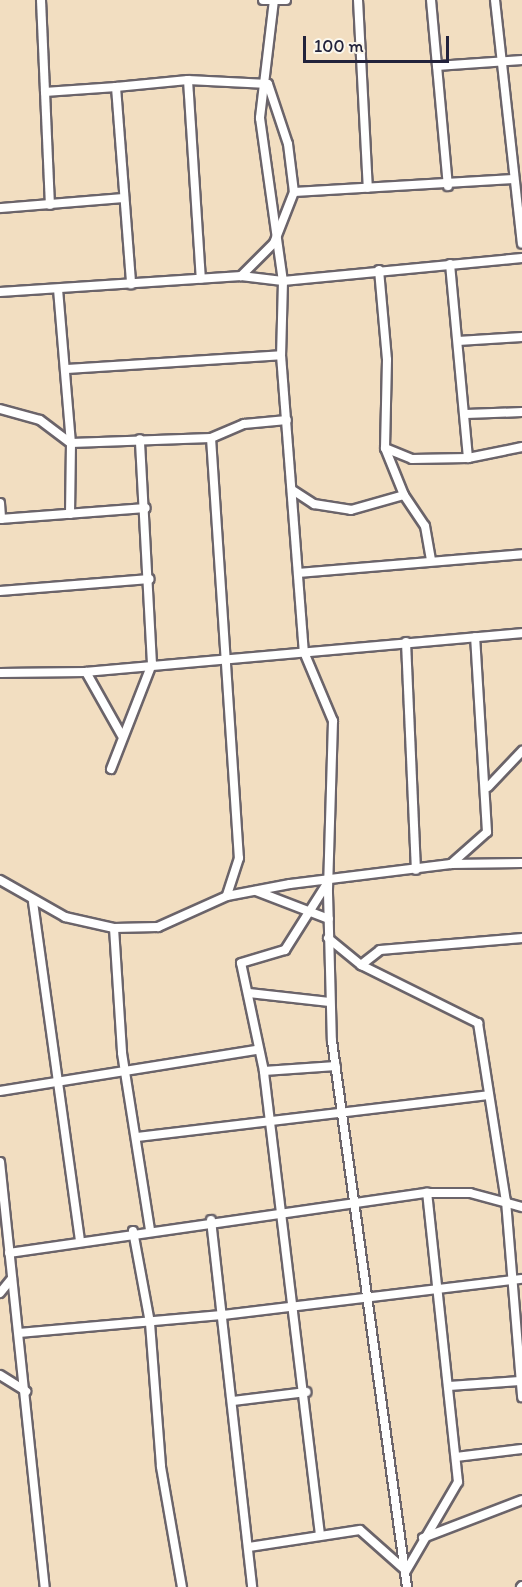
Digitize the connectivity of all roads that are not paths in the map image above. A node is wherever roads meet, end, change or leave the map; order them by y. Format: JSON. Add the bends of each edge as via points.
{"nodes":[{"id":1,"x":41,"y":0,"type":"edge"},
{"id":2,"x":263,"y":0,"type":"edge"},
{"id":3,"x":274,"y":0,"type":"edge"},
{"id":4,"x":286,"y":0,"type":"edge"},
{"id":5,"x":358,"y":0,"type":"edge"},
{"id":6,"x":431,"y":0,"type":"edge"},
{"id":7,"x":495,"y":0,"type":"edge"},
{"id":8,"x":522,"y":60,"type":"edge"},
{"id":9,"x":502,"y":62,"type":"junction"},
{"id":10,"x":437,"y":66,"type":"junction"},
{"id":11,"x":188,"y":80,"type":"junction"},
{"id":12,"x":268,"y":84,"type":"junction"},
{"id":13,"x":116,"y":87,"type":"junction"},
{"id":14,"x":45,"y":92,"type":"junction"},
{"id":15,"x":514,"y":179,"type":"junction"},
{"id":16,"x":448,"y":186,"type":"junction"},
{"id":17,"x":368,"y":188,"type":"junction"},
{"id":18,"x":294,"y":192,"type":"junction"},
{"id":19,"x":123,"y":198,"type":"junction"},
{"id":20,"x":50,"y":205,"type":"junction"},
{"id":21,"x":0,"y":208,"type":"edge"},
{"id":22,"x":274,"y":243,"type":"junction"},
{"id":23,"x":522,"y":244,"type":"edge"},
{"id":24,"x":522,"y":258,"type":"edge"},
{"id":25,"x":450,"y":264,"type":"junction"},
{"id":26,"x":379,"y":270,"type":"junction"},
{"id":27,"x":242,"y":276,"type":"junction"},
{"id":28,"x":201,"y":279,"type":"junction"},
{"id":29,"x":283,"y":280,"type":"junction"},
{"id":30,"x":131,"y":284,"type":"junction"},
{"id":31,"x":58,"y":289,"type":"junction"},
{"id":32,"x":0,"y":292,"type":"edge"},
{"id":33,"x":522,"y":337,"type":"edge"},
{"id":34,"x":458,"y":342,"type":"junction"},
{"id":35,"x":281,"y":355,"type":"junction"},
{"id":36,"x":67,"y":369,"type":"junction"},
{"id":37,"x":0,"y":410,"type":"edge"},
{"id":38,"x":522,"y":412,"type":"edge"},
{"id":39,"x":466,"y":414,"type":"junction"},
{"id":40,"x":287,"y":420,"type":"junction"},
{"id":41,"x":211,"y":438,"type":"junction"},
{"id":42,"x":140,"y":439,"type":"junction"},
{"id":43,"x":71,"y":443,"type":"junction"},
{"id":44,"x":522,"y":447,"type":"edge"},
{"id":45,"x":385,"y":448,"type":"junction"},
{"id":46,"x":468,"y":459,"type":"junction"},
{"id":47,"x":294,"y":491,"type":"junction"},
{"id":48,"x":404,"y":495,"type":"junction"},
{"id":49,"x":0,"y":503,"type":"edge"},
{"id":50,"x":146,"y":508,"type":"junction"},
{"id":51,"x":70,"y":514,"type":"junction"},
{"id":52,"x":0,"y":519,"type":"edge"},
{"id":53,"x":522,"y":554,"type":"edge"},
{"id":54,"x":431,"y":560,"type":"junction"},
{"id":55,"x":298,"y":573,"type":"junction"},
{"id":56,"x":150,"y":579,"type":"junction"},
{"id":57,"x":0,"y":591,"type":"edge"},
{"id":58,"x":522,"y":633,"type":"edge"},
{"id":59,"x":475,"y":637,"type":"junction"},
{"id":60,"x":405,"y":642,"type":"junction"},
{"id":61,"x":304,"y":652,"type":"junction"},
{"id":62,"x":228,"y":658,"type":"junction"},
{"id":63,"x":152,"y":664,"type":"junction"},
{"id":64,"x":86,"y":672,"type":"junction"},
{"id":65,"x":0,"y":673,"type":"edge"},
{"id":66,"x":122,"y":736,"type":"junction"},
{"id":67,"x":522,"y":751,"type":"edge"},
{"id":68,"x":111,"y":769,"type":"dead end"},
{"id":69,"x":488,"y":787,"type":"junction"},
{"id":70,"x":522,"y":863,"type":"edge"},
{"id":71,"x":451,"y":864,"type":"junction"},
{"id":72,"x":416,"y":870,"type":"junction"},
{"id":73,"x":0,"y":880,"type":"edge"},
{"id":74,"x":328,"y":881,"type":"junction"},
{"id":75,"x":254,"y":891,"type":"junction"},
{"id":76,"x":227,"y":896,"type":"junction"},
{"id":77,"x":33,"y":902,"type":"junction"},
{"id":78,"x":310,"y":909,"type":"junction"},
{"id":79,"x":329,"y":919,"type":"junction"},
{"id":80,"x":114,"y":928,"type":"junction"},
{"id":81,"x":328,"y":938,"type":"junction"},
{"id":82,"x":522,"y":938,"type":"edge"},
{"id":83,"x":361,"y":964,"type":"junction"},
{"id":84,"x":249,"y":993,"type":"junction"},
{"id":85,"x":329,"y":1002,"type":"junction"},
{"id":86,"x":256,"y":1050,"type":"junction"},
{"id":87,"x":336,"y":1065,"type":"junction"},
{"id":88,"x":124,"y":1069,"type":"junction"},
{"id":89,"x":264,"y":1071,"type":"junction"},
{"id":90,"x":60,"y":1079,"type":"junction"},
{"id":91,"x":0,"y":1091,"type":"edge"},
{"id":92,"x":489,"y":1095,"type":"junction"},
{"id":93,"x":342,"y":1114,"type":"junction"},
{"id":94,"x":269,"y":1121,"type":"junction"},
{"id":95,"x":137,"y":1137,"type":"junction"},
{"id":96,"x":0,"y":1162,"type":"edge"},
{"id":97,"x":427,"y":1194,"type":"junction"},
{"id":98,"x":506,"y":1201,"type":"junction"},
{"id":99,"x":352,"y":1203,"type":"junction"},
{"id":100,"x":522,"y":1207,"type":"edge"},
{"id":101,"x":280,"y":1211,"type":"junction"},
{"id":102,"x":211,"y":1220,"type":"junction"},
{"id":103,"x":150,"y":1229,"type":"junction"},
{"id":104,"x":133,"y":1231,"type":"junction"},
{"id":105,"x":4,"y":1239,"type":"edge"},
{"id":106,"x":80,"y":1240,"type":"junction"},
{"id":107,"x":9,"y":1253,"type":"junction"},
{"id":108,"x":12,"y":1278,"type":"junction"},
{"id":109,"x":522,"y":1279,"type":"edge"},
{"id":110,"x":508,"y":1280,"type":"junction"},
{"id":111,"x":436,"y":1287,"type":"junction"},
{"id":112,"x":0,"y":1293,"type":"edge"},
{"id":113,"x":367,"y":1294,"type":"junction"},
{"id":114,"x":295,"y":1305,"type":"junction"},
{"id":115,"x":223,"y":1315,"type":"junction"},
{"id":116,"x":150,"y":1323,"type":"junction"},
{"id":117,"x":21,"y":1332,"type":"junction"},
{"id":118,"x":0,"y":1376,"type":"edge"},
{"id":119,"x":520,"y":1381,"type":"junction"},
{"id":120,"x":448,"y":1386,"type":"junction"},
{"id":121,"x":26,"y":1391,"type":"junction"},
{"id":122,"x":306,"y":1392,"type":"junction"},
{"id":123,"x":522,"y":1397,"type":"edge"},
{"id":124,"x":233,"y":1401,"type":"junction"},
{"id":125,"x":522,"y":1449,"type":"edge"},
{"id":126,"x":456,"y":1457,"type":"junction"},
{"id":127,"x":522,"y":1500,"type":"edge"},
{"id":128,"x":320,"y":1535,"type":"junction"},
{"id":129,"x":423,"y":1538,"type":"junction"},
{"id":130,"x":249,"y":1547,"type":"junction"},
{"id":131,"x":406,"y":1571,"type":"junction"},
{"id":132,"x":45,"y":1587,"type":"edge"},
{"id":133,"x":182,"y":1587,"type":"edge"},
{"id":134,"x":252,"y":1587,"type":"edge"},
{"id":135,"x":407,"y":1587,"type":"edge"}],
"edges":[{"from":1,"to":14,"type":"street"},
{"from":2,"to":3,"type":"street"},
{"from":3,"to":4,"type":"street"},
{"from":3,"to":12,"type":"street"},
{"from":5,"to":17,"type":"street"},
{"from":6,"to":10,"type":"street"},
{"from":7,"to":9,"type":"street"},
{"from":8,"to":9,"type":"street"},
{"from":9,"to":10,"type":"street"},
{"from":9,"to":15,"type":"street"},
{"from":10,"to":16,"type":"street"},
{"from":11,"to":12,"type":"street"},
{"from":11,"to":13,"type":"street"},
{"from":11,"to":28,"type":"street"},
{"from":12,"to":18,"type":"street","via":[[288,144]]},
{"from":12,"to":22,"type":"street","via":[[260,118],[273,193]]},
{"from":13,"to":14,"type":"street"},
{"from":13,"to":19,"type":"street"},
{"from":14,"to":20,"type":"street"},
{"from":15,"to":16,"type":"street"},
{"from":15,"to":23,"type":"street"},
{"from":16,"to":17,"type":"street"},
{"from":17,"to":18,"type":"street"},
{"from":18,"to":22,"type":"street"},
{"from":19,"to":20,"type":"street"},
{"from":19,"to":30,"type":"street"},
{"from":20,"to":21,"type":"street"},
{"from":22,"to":27,"type":"street"},
{"from":22,"to":29,"type":"street"},
{"from":24,"to":25,"type":"street"},
{"from":25,"to":26,"type":"street"},
{"from":25,"to":34,"type":"street"},
{"from":26,"to":29,"type":"street"},
{"from":26,"to":45,"type":"street","via":[[387,360]]},
{"from":27,"to":28,"type":"street"},
{"from":27,"to":29,"type":"street"},
{"from":28,"to":30,"type":"street"},
{"from":29,"to":35,"type":"street"},
{"from":30,"to":31,"type":"street"},
{"from":31,"to":32,"type":"street"},
{"from":31,"to":36,"type":"street"},
{"from":33,"to":34,"type":"street"},
{"from":34,"to":39,"type":"street"},
{"from":35,"to":36,"type":"street"},
{"from":35,"to":40,"type":"street"},
{"from":36,"to":43,"type":"street"},
{"from":37,"to":43,"type":"street","via":[[40,420]]},
{"from":38,"to":39,"type":"street"},
{"from":39,"to":46,"type":"street"},
{"from":40,"to":41,"type":"street","via":[[244,424]]},
{"from":40,"to":47,"type":"street"},
{"from":41,"to":42,"type":"street"},
{"from":41,"to":62,"type":"street"},
{"from":42,"to":43,"type":"street"},
{"from":42,"to":50,"type":"street"},
{"from":43,"to":51,"type":"street"},
{"from":44,"to":46,"type":"street"},
{"from":45,"to":46,"type":"street","via":[[412,459]]},
{"from":45,"to":48,"type":"street"},
{"from":47,"to":48,"type":"street","via":[[314,504],[351,510]]},
{"from":47,"to":55,"type":"street"},
{"from":48,"to":54,"type":"street","via":[[425,526]]},
{"from":49,"to":52,"type":"street"},
{"from":50,"to":51,"type":"street"},
{"from":50,"to":56,"type":"street"},
{"from":51,"to":52,"type":"street"},
{"from":53,"to":54,"type":"street"},
{"from":54,"to":55,"type":"street"},
{"from":55,"to":61,"type":"street"},
{"from":56,"to":57,"type":"street"},
{"from":56,"to":63,"type":"street"},
{"from":58,"to":59,"type":"street"},
{"from":59,"to":60,"type":"street"},
{"from":59,"to":69,"type":"street"},
{"from":60,"to":61,"type":"street"},
{"from":60,"to":72,"type":"street"},
{"from":61,"to":62,"type":"street"},
{"from":61,"to":74,"type":"street","via":[[333,721]]},
{"from":62,"to":63,"type":"street"},
{"from":62,"to":76,"type":"street","via":[[239,868]]},
{"from":63,"to":64,"type":"street"},
{"from":63,"to":66,"type":"street"},
{"from":64,"to":65,"type":"street"},
{"from":64,"to":66,"type":"street"},
{"from":66,"to":68,"type":"street"},
{"from":67,"to":69,"type":"street"},
{"from":69,"to":71,"type":"street","via":[[487,832]]},
{"from":70,"to":71,"type":"street"},
{"from":71,"to":72,"type":"street"},
{"from":72,"to":74,"type":"street"},
{"from":73,"to":77,"type":"street"},
{"from":74,"to":75,"type":"street"},
{"from":74,"to":78,"type":"street"},
{"from":74,"to":79,"type":"street"},
{"from":75,"to":76,"type":"street"},
{"from":75,"to":78,"type":"street"},
{"from":76,"to":80,"type":"street","via":[[172,924]]},
{"from":77,"to":80,"type":"street","via":[[64,917]]},
{"from":77,"to":90,"type":"street"},
{"from":78,"to":79,"type":"street"},
{"from":78,"to":84,"type":"street","via":[[285,950],[241,963]]},
{"from":79,"to":81,"type":"street"},
{"from":80,"to":88,"type":"street"},
{"from":81,"to":83,"type":"street"},
{"from":81,"to":85,"type":"street"},
{"from":82,"to":83,"type":"street","via":[[380,951]]},
{"from":83,"to":92,"type":"street","via":[[478,1023]]},
{"from":84,"to":85,"type":"street"},
{"from":84,"to":86,"type":"street"},
{"from":85,"to":87,"type":"street"},
{"from":86,"to":88,"type":"street"},
{"from":86,"to":89,"type":"street"},
{"from":87,"to":89,"type":"street"},
{"from":87,"to":93,"type":"street"},
{"from":88,"to":90,"type":"street"},
{"from":88,"to":95,"type":"street"},
{"from":89,"to":94,"type":"street"},
{"from":90,"to":91,"type":"street"},
{"from":90,"to":106,"type":"street"},
{"from":92,"to":93,"type":"street"},
{"from":92,"to":98,"type":"street"},
{"from":93,"to":94,"type":"street"},
{"from":93,"to":99,"type":"street"},
{"from":94,"to":95,"type":"street"},
{"from":94,"to":101,"type":"street"},
{"from":95,"to":103,"type":"street"},
{"from":96,"to":105,"type":"street"},
{"from":97,"to":98,"type":"street","via":[[470,1193]]},
{"from":97,"to":99,"type":"street"},
{"from":97,"to":111,"type":"street"},
{"from":98,"to":100,"type":"street"},
{"from":98,"to":110,"type":"street"},
{"from":99,"to":101,"type":"street"},
{"from":99,"to":113,"type":"street"},
{"from":101,"to":102,"type":"street"},
{"from":101,"to":114,"type":"street"},
{"from":102,"to":103,"type":"street"},
{"from":102,"to":115,"type":"street"},
{"from":103,"to":104,"type":"street"},
{"from":104,"to":106,"type":"street"},
{"from":104,"to":116,"type":"street"},
{"from":105,"to":107,"type":"street"},
{"from":106,"to":107,"type":"street"},
{"from":107,"to":108,"type":"street"},
{"from":108,"to":112,"type":"street"},
{"from":108,"to":117,"type":"street"},
{"from":109,"to":110,"type":"street"},
{"from":110,"to":111,"type":"street"},
{"from":110,"to":119,"type":"street"},
{"from":111,"to":113,"type":"street"},
{"from":111,"to":120,"type":"street"},
{"from":113,"to":114,"type":"street"},
{"from":113,"to":131,"type":"street"},
{"from":114,"to":115,"type":"street"},
{"from":114,"to":122,"type":"street"},
{"from":115,"to":116,"type":"street"},
{"from":115,"to":124,"type":"street"},
{"from":116,"to":117,"type":"street"},
{"from":116,"to":133,"type":"street","via":[[161,1467]]},
{"from":117,"to":121,"type":"street"},
{"from":118,"to":121,"type":"street"},
{"from":119,"to":120,"type":"street"},
{"from":119,"to":123,"type":"street"},
{"from":120,"to":126,"type":"street"},
{"from":121,"to":132,"type":"street"},
{"from":122,"to":124,"type":"street"},
{"from":122,"to":128,"type":"street"},
{"from":124,"to":130,"type":"street"},
{"from":125,"to":126,"type":"street"},
{"from":126,"to":129,"type":"street","via":[[457,1487]]},
{"from":127,"to":129,"type":"street"},
{"from":128,"to":130,"type":"street"},
{"from":128,"to":131,"type":"street","via":[[369,1533]]},
{"from":129,"to":131,"type":"street"},
{"from":130,"to":134,"type":"street"},
{"from":131,"to":135,"type":"street"}]}
